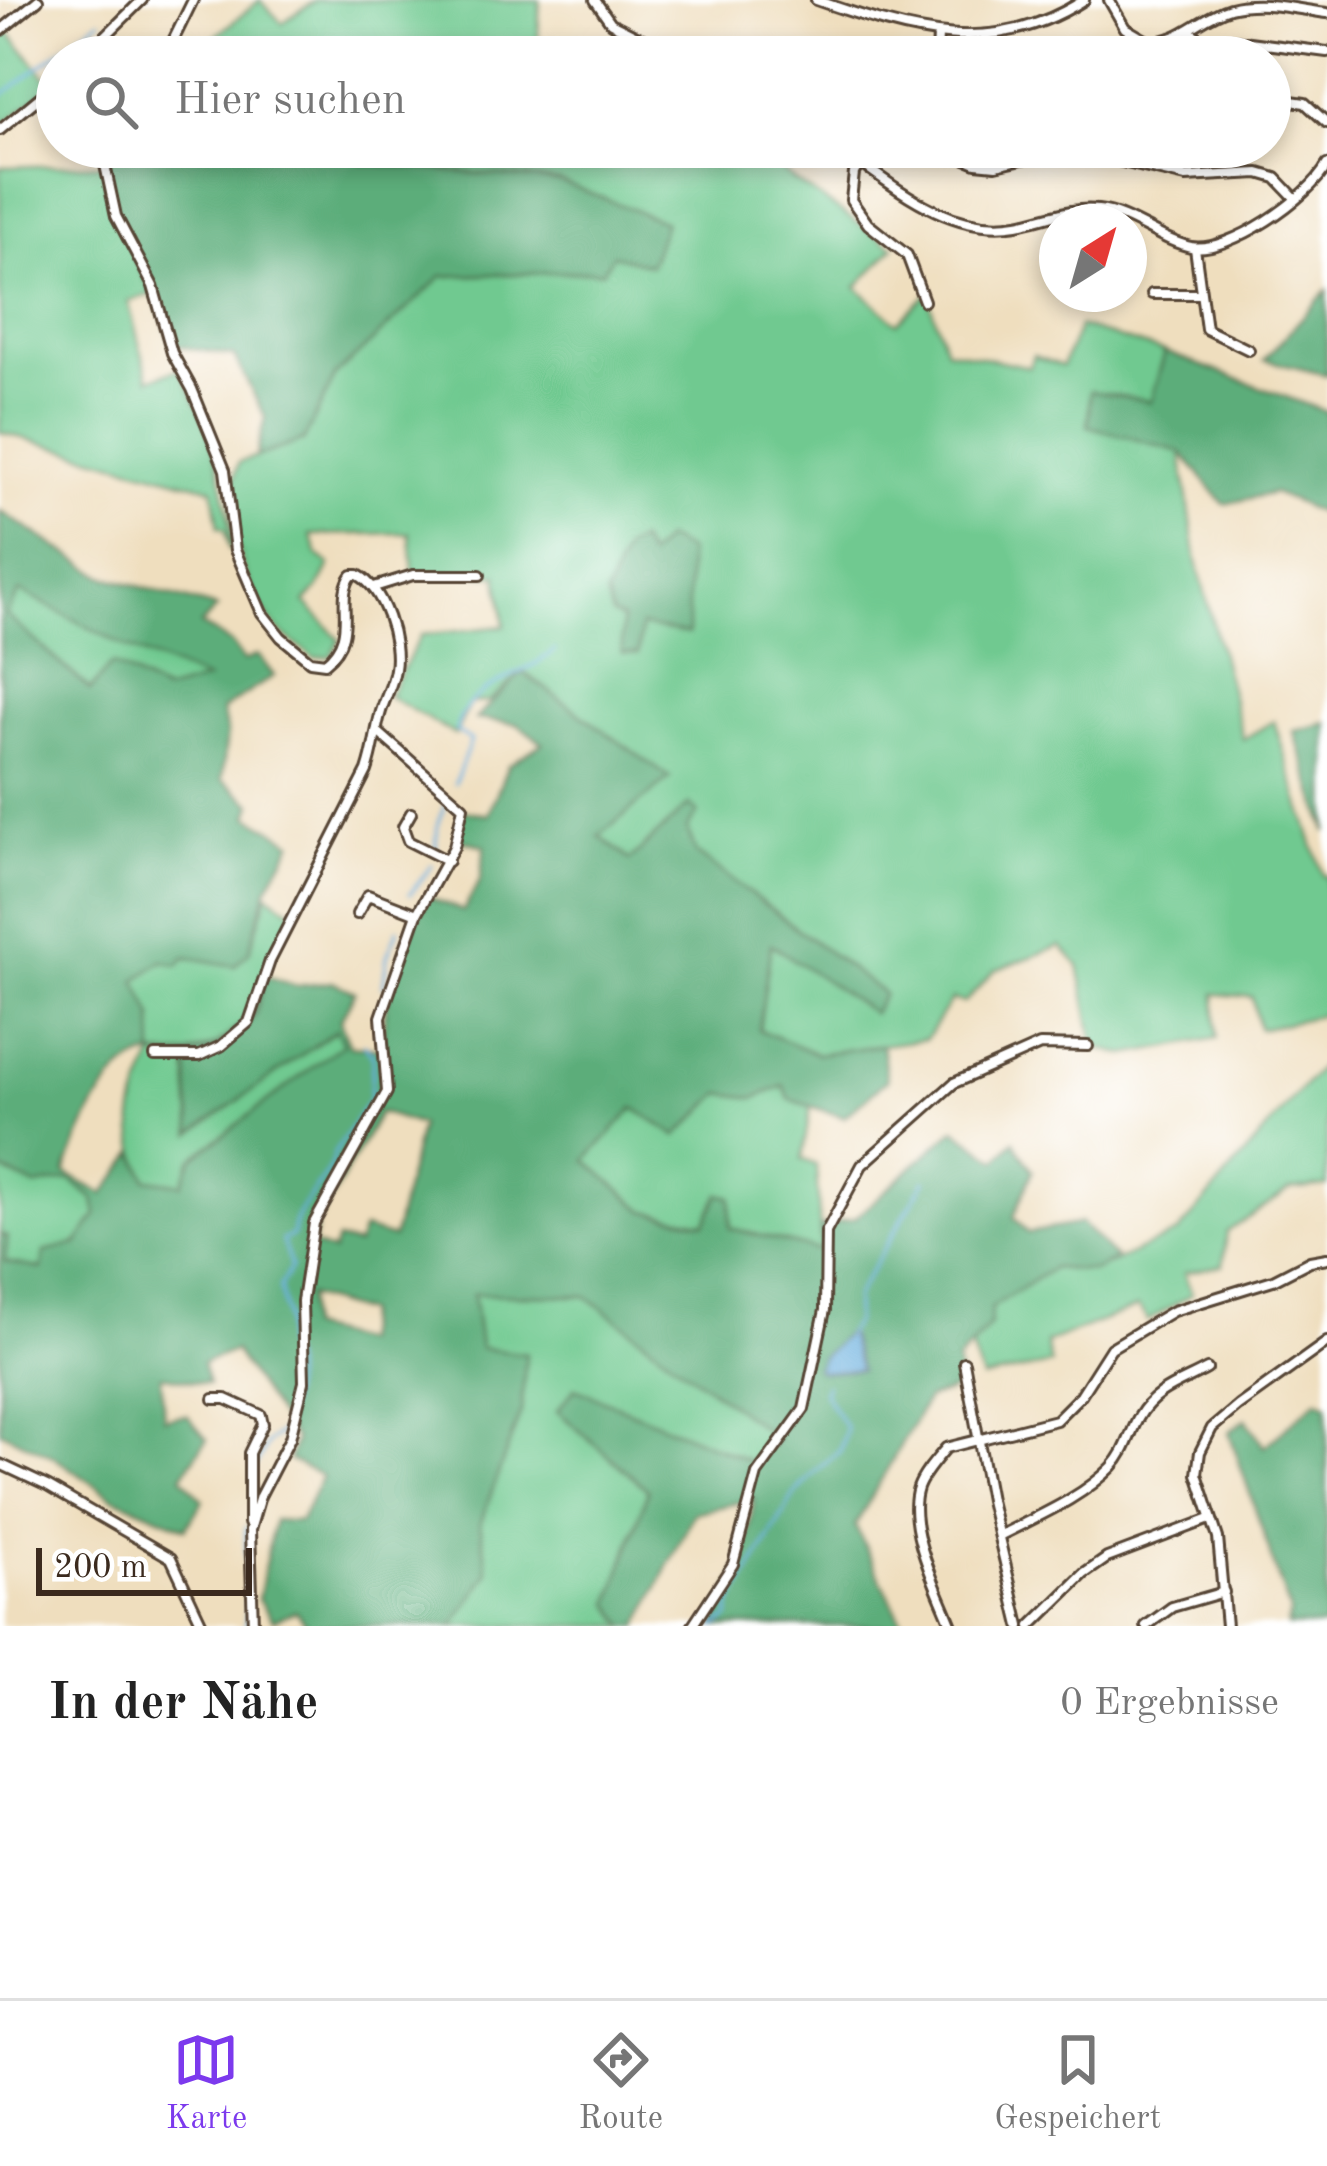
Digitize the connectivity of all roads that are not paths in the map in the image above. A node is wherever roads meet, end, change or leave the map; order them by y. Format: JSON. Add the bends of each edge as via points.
{"nodes":[{"id":1,"x":38,"y":0,"type":"edge"},
{"id":2,"x":142,"y":0,"type":"edge"},
{"id":3,"x":193,"y":0,"type":"edge"},
{"id":4,"x":596,"y":0,"type":"edge"},
{"id":5,"x":816,"y":0,"type":"edge"},
{"id":6,"x":1084,"y":0,"type":"edge"},
{"id":7,"x":1109,"y":0,"type":"edge"},
{"id":8,"x":1327,"y":13,"type":"edge"},
{"id":9,"x":0,"y":31,"type":"edge"},
{"id":10,"x":1189,"y":31,"type":"junction"},
{"id":11,"x":938,"y":34,"type":"joint"},
{"id":12,"x":105,"y":36,"type":"edge"},
{"id":13,"x":175,"y":36,"type":"edge"},
{"id":14,"x":637,"y":36,"type":"edge"},
{"id":15,"x":967,"y":36,"type":"edge"},
{"id":16,"x":991,"y":36,"type":"edge"},
{"id":17,"x":1135,"y":36,"type":"edge"},
{"id":18,"x":1177,"y":36,"type":"edge"},
{"id":19,"x":1196,"y":36,"type":"edge"},
{"id":20,"x":1291,"y":47,"type":"edge"},
{"id":21,"x":1327,"y":52,"type":"edge"},
{"id":22,"x":36,"y":100,"type":"edge"},
{"id":23,"x":1291,"y":101,"type":"edge"},
{"id":24,"x":1327,"y":123,"type":"edge"},
{"id":25,"x":0,"y":130,"type":"edge"},
{"id":26,"x":1327,"y":165,"type":"edge"},
{"id":27,"x":106,"y":168,"type":"edge"},
{"id":28,"x":858,"y":168,"type":"edge"},
{"id":29,"x":868,"y":168,"type":"edge"},
{"id":30,"x":1148,"y":168,"type":"edge"},
{"id":31,"x":1295,"y":198,"type":"junction"},
{"id":32,"x":1195,"y":248,"type":"junction"},
{"id":33,"x":1152,"y":294,"type":"dead end"},
{"id":34,"x":1200,"y":294,"type":"junction"},
{"id":35,"x":923,"y":301,"type":"dead end"},
{"id":36,"x":1249,"y":350,"type":"dead end"},
{"id":37,"x":480,"y":575,"type":"dead end"},
{"id":38,"x":374,"y":587,"type":"junction"},
{"id":39,"x":379,"y":733,"type":"junction"},
{"id":40,"x":410,"y":813,"type":"dead end"},
{"id":41,"x":448,"y":861,"type":"junction"},
{"id":42,"x":357,"y":914,"type":"dead end"},
{"id":43,"x":417,"y":914,"type":"junction"},
{"id":44,"x":1088,"y":1046,"type":"dead end"},
{"id":45,"x":155,"y":1056,"type":"dead end"},
{"id":46,"x":1327,"y":1258,"type":"edge"},
{"id":47,"x":1327,"y":1342,"type":"edge"},
{"id":48,"x":964,"y":1362,"type":"dead end"},
{"id":49,"x":1207,"y":1369,"type":"dead end"},
{"id":50,"x":214,"y":1399,"type":"dead end"},
{"id":51,"x":978,"y":1438,"type":"junction"},
{"id":52,"x":0,"y":1464,"type":"edge"},
{"id":53,"x":1210,"y":1520,"type":"junction"},
{"id":54,"x":250,"y":1530,"type":"junction"},
{"id":55,"x":999,"y":1536,"type":"junction"},
{"id":56,"x":1224,"y":1592,"type":"junction"},
{"id":57,"x":203,"y":1626,"type":"edge"},
{"id":58,"x":253,"y":1626,"type":"edge"},
{"id":59,"x":692,"y":1626,"type":"edge"},
{"id":60,"x":952,"y":1626,"type":"edge"},
{"id":61,"x":1020,"y":1626,"type":"edge"},
{"id":62,"x":1031,"y":1626,"type":"edge"},
{"id":63,"x":1146,"y":1626,"type":"edge"},
{"id":64,"x":1226,"y":1626,"type":"edge"}],
"edges":[{"from":1,"to":9,"type":"street"},
{"from":2,"to":12,"type":"street"},
{"from":3,"to":13,"type":"street"},
{"from":4,"to":14,"type":"street","via":[[611,23]]},
{"from":5,"to":11,"type":"street"},
{"from":6,"to":16,"type":"street","via":[[1039,24]]},
{"from":7,"to":17,"type":"street"},
{"from":8,"to":10,"type":"street","via":[[1259,4],[1227,9]]},
{"from":10,"to":18,"type":"street"},
{"from":10,"to":19,"type":"street"},
{"from":11,"to":15,"type":"street"},
{"from":20,"to":21,"type":"street"},
{"from":22,"to":25,"type":"street"},
{"from":23,"to":24,"type":"street"},
{"from":26,"to":31,"type":"street"},
{"from":27,"to":38,"type":"street","via":[[116,216],[153,286],[172,353],[225,470],[235,550],[262,613],[310,661],[326,663],[347,625],[347,579],[358,575]]},
{"from":28,"to":35,"type":"street","via":[[851,186],[856,213],[907,255]]},
{"from":29,"to":32,"type":"street","via":[[963,222],[1020,224],[1092,209]]},
{"from":30,"to":31,"type":"street","via":[[1186,177],[1258,173]]},
{"from":31,"to":32,"type":"street","via":[[1244,235]]},
{"from":32,"to":34,"type":"street"},
{"from":33,"to":34,"type":"street"},
{"from":34,"to":36,"type":"street","via":[[1206,329]]},
{"from":37,"to":38,"type":"street","via":[[413,575]]},
{"from":38,"to":39,"type":"street","via":[[396,649]]},
{"from":39,"to":41,"type":"street","via":[[463,807]]},
{"from":39,"to":45,"type":"street","via":[[270,962],[253,1017],[199,1056]]},
{"from":40,"to":41,"type":"street","via":[[408,841]]},
{"from":41,"to":43,"type":"street"},
{"from":42,"to":43,"type":"street","via":[[368,895]]},
{"from":43,"to":54,"type":"street","via":[[380,1022],[387,1092],[314,1223],[302,1301],[304,1382],[290,1438]]},
{"from":44,"to":59,"type":"street","via":[[1040,1046],[954,1082],[862,1165],[826,1232],[825,1310],[804,1409],[757,1474],[733,1564]]},
{"from":46,"to":51,"type":"street","via":[[1173,1311],[1111,1348],[1056,1420]]},
{"from":47,"to":53,"type":"street","via":[[1213,1428],[1197,1474]]},
{"from":48,"to":51,"type":"street"},
{"from":49,"to":55,"type":"street","via":[[1148,1404],[1100,1479]]},
{"from":50,"to":54,"type":"street","via":[[261,1415],[249,1453]]},
{"from":51,"to":55,"type":"street"},
{"from":51,"to":60,"type":"street","via":[[946,1448],[918,1489],[921,1540]]},
{"from":52,"to":57,"type":"street","via":[[171,1558]]},
{"from":53,"to":56,"type":"street"},
{"from":53,"to":62,"type":"street","via":[[1107,1558]]},
{"from":54,"to":58,"type":"street"},
{"from":55,"to":61,"type":"street"},
{"from":56,"to":63,"type":"street","via":[[1172,1607]]},
{"from":56,"to":64,"type":"street"}]}
